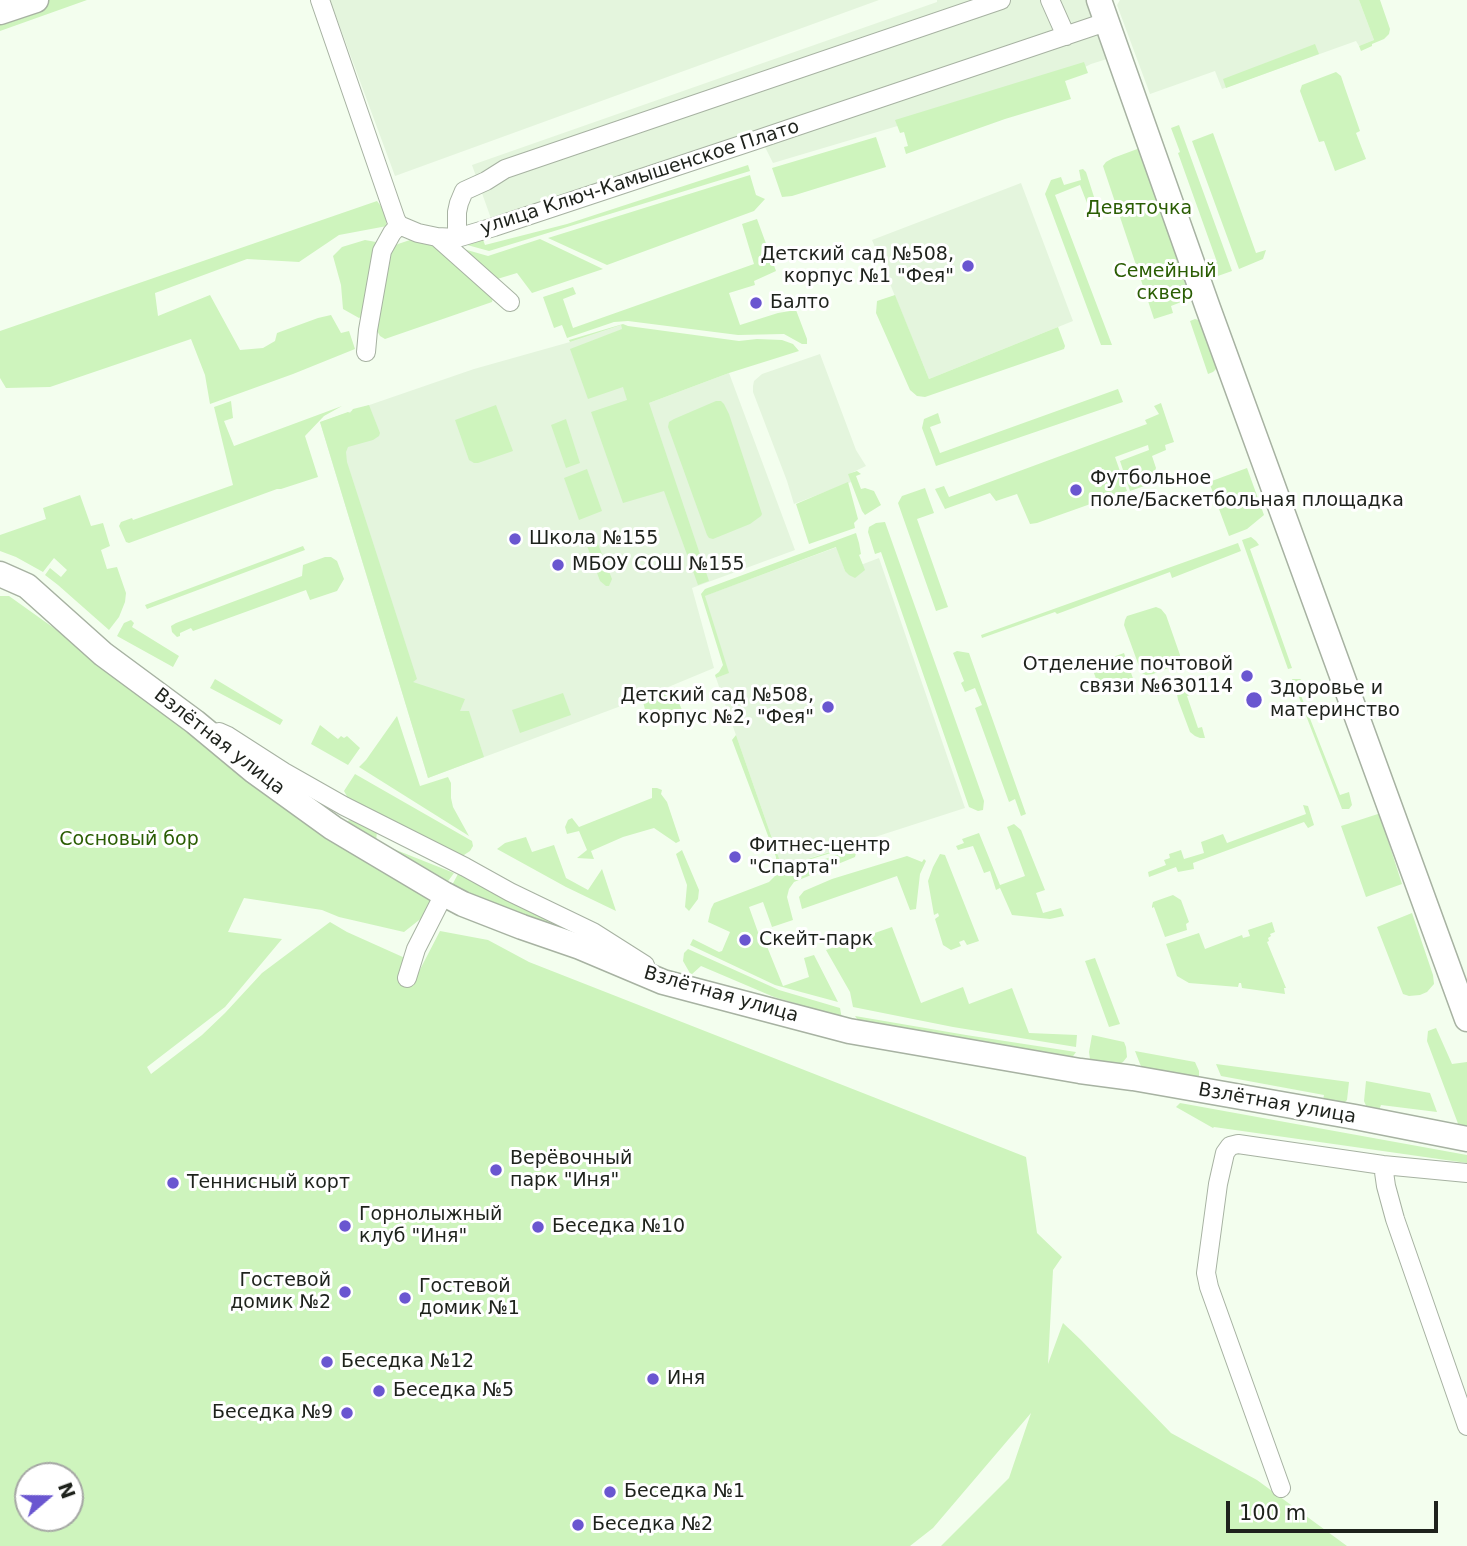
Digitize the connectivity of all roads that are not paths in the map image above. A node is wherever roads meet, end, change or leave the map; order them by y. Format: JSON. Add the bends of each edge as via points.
{"nodes":[{"id":1,"x":36,"y":0,"type":"edge"},
{"id":2,"x":320,"y":0,"type":"edge"},
{"id":3,"x":1001,"y":0,"type":"edge"},
{"id":4,"x":1050,"y":0,"type":"edge"},
{"id":5,"x":1102,"y":11,"type":"edge"},
{"id":6,"x":0,"y":12,"type":"edge"},
{"id":7,"x":1066,"y":36,"type":"junction"},
{"id":8,"x":399,"y":225,"type":"junction"},
{"id":9,"x":437,"y":237,"type":"junction"},
{"id":10,"x":457,"y":237,"type":"junction"},
{"id":11,"x":510,"y":302,"type":"dead end"},
{"id":12,"x":366,"y":352,"type":"dead end"},
{"id":13,"x":0,"y":574,"type":"edge"},
{"id":14,"x":195,"y":722,"type":"junction"},
{"id":15,"x":444,"y":894,"type":"junction"},
{"id":16,"x":407,"y":978,"type":"dead end"},
{"id":17,"x":663,"y":982,"type":"junction"},
{"id":18,"x":1467,"y":1019,"type":"edge"},
{"id":19,"x":1466,"y":1138,"type":"edge"},
{"id":20,"x":1383,"y":1165,"type":"junction"},
{"id":21,"x":1467,"y":1173,"type":"edge"},
{"id":22,"x":1467,"y":1426,"type":"edge"},
{"id":23,"x":1281,"y":1488,"type":"dead end"}],
"edges":[{"from":1,"to":6,"type":"main road"},
{"from":2,"to":8,"type":"street"},
{"from":3,"to":10,"type":"street","via":[[505,169],[464,191],[457,212]]},
{"from":4,"to":7,"type":"street"},
{"from":5,"to":7,"type":"street","name":"улица Ключ-Камышенское Плато"},
{"from":5,"to":18,"type":"main road","name":"улица Ключ-Камышенское Плато"},
{"from":7,"to":10,"type":"street","name":"улица Ключ-Камышенское Плато"},
{"from":8,"to":9,"type":"street","name":"улица Ключ-Камышенское Плато"},
{"from":8,"to":12,"type":"street","via":[[382,251]]},
{"from":9,"to":10,"type":"street","name":"улица Ключ-Камышенское Плато"},
{"from":9,"to":11,"type":"street"},
{"from":13,"to":14,"type":"main road","name":"Взлётная улица","via":[[27,586],[99,651]]},
{"from":14,"to":15,"type":"main road","name":"Взлётная улица","via":[[333,828]]},
{"from":14,"to":17,"type":"street","via":[[228,736],[344,806],[593,932]]},
{"from":15,"to":16,"type":"street"},
{"from":15,"to":17,"type":"main road","name":"Взлётная улица"},
{"from":17,"to":19,"type":"main road","name":"Взлётная улица","via":[[849,1031]]},
{"from":20,"to":21,"type":"street"},
{"from":20,"to":22,"type":"street","via":[[1395,1219]]},
{"from":20,"to":23,"type":"street","via":[[1238,1144],[1228,1147],[1222,1157],[1206,1273]]}]}
